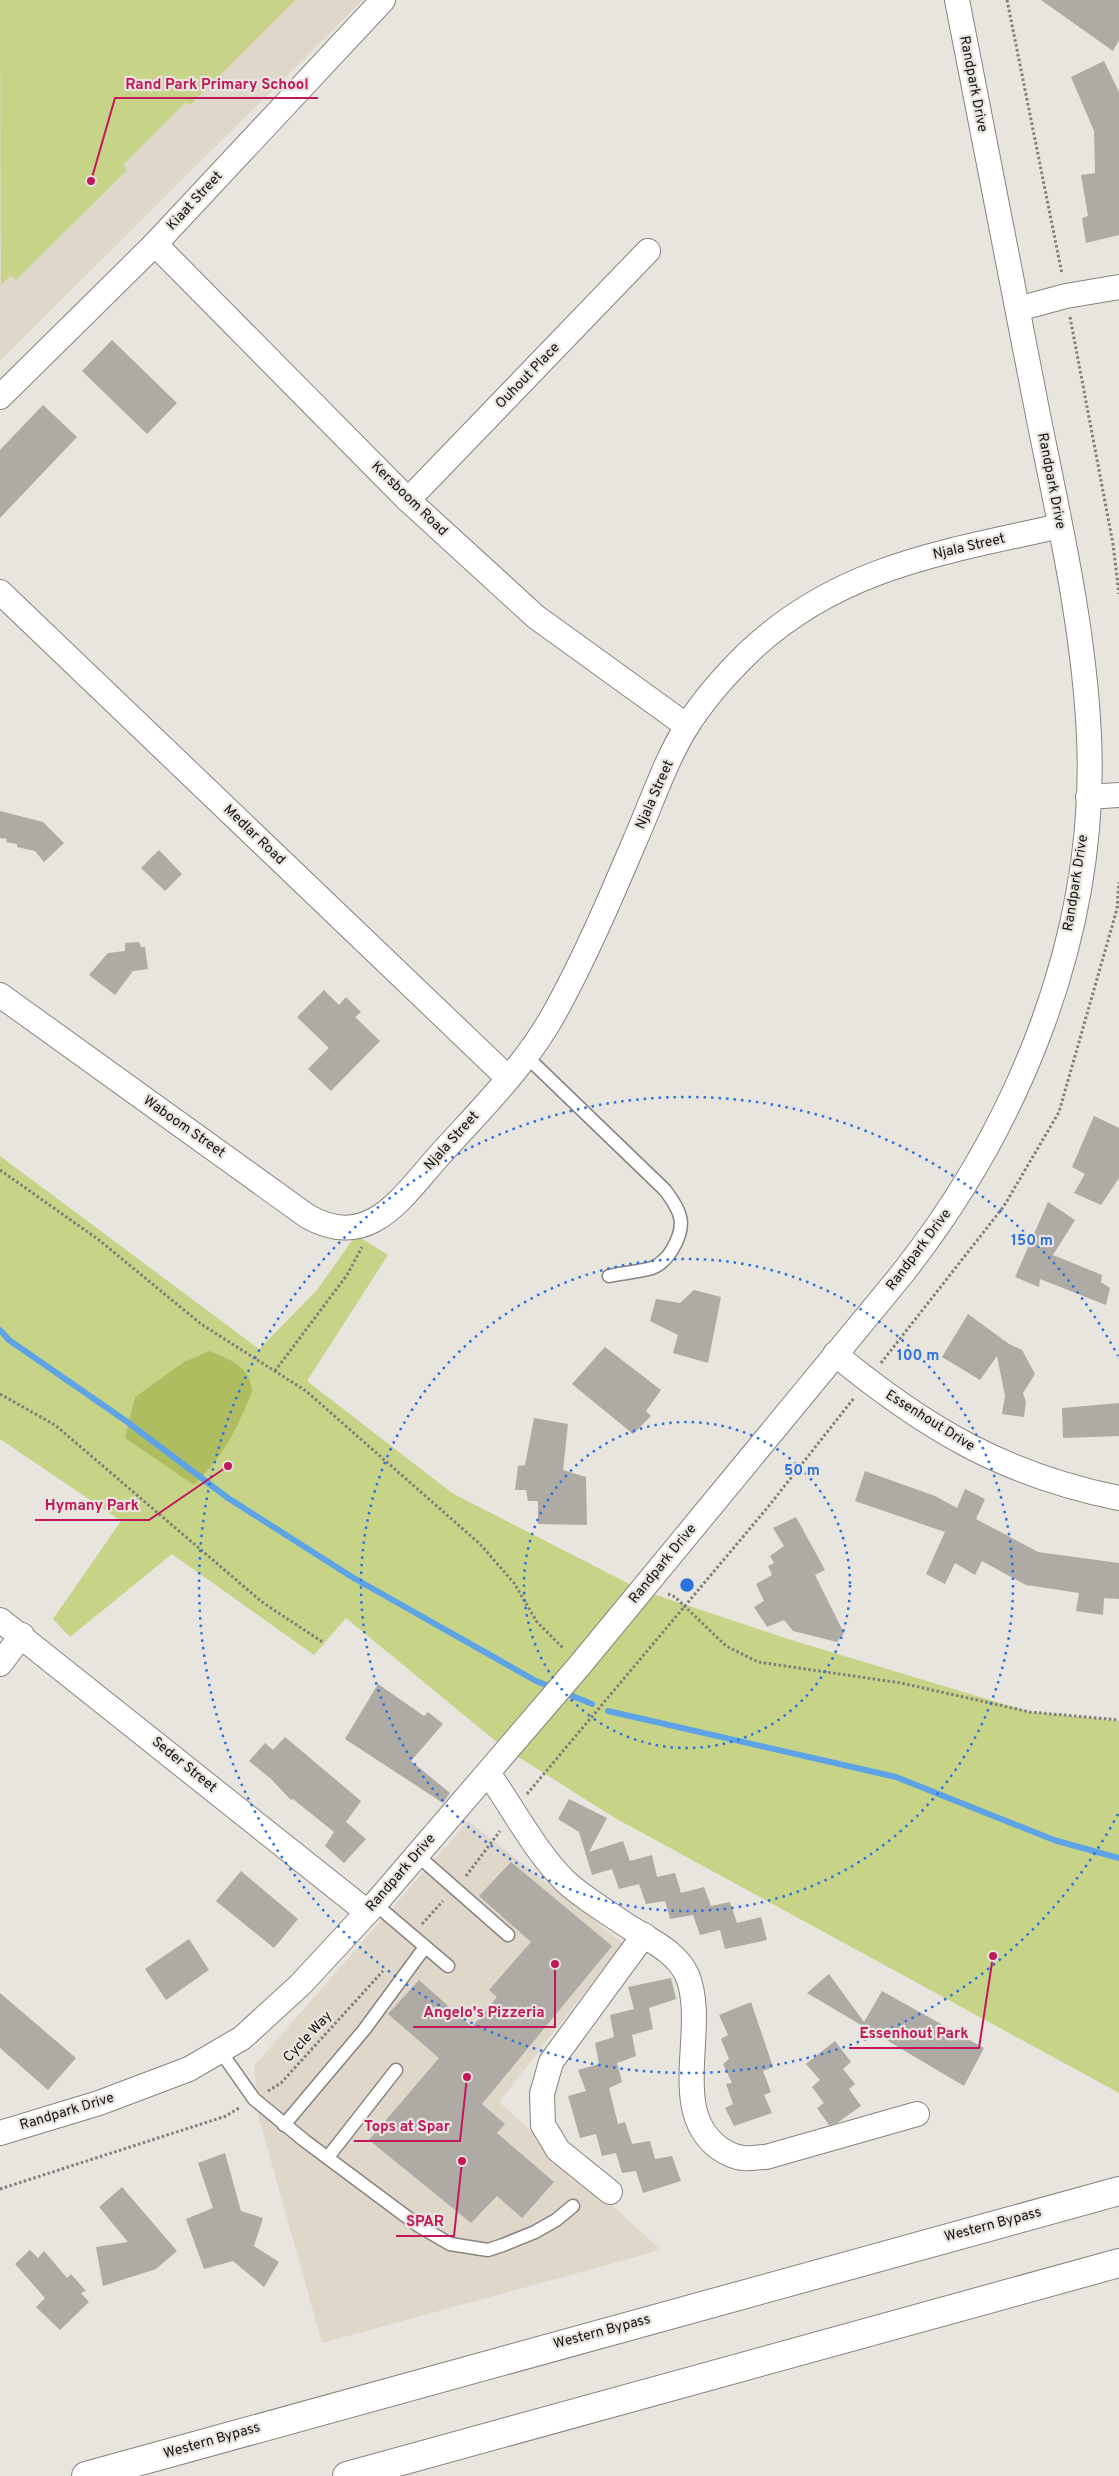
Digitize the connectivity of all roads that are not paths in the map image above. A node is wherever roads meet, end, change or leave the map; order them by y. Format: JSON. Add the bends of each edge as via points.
{"nodes":[{"id":1,"x":383,"y":0,"type":"edge"},
{"id":2,"x":957,"y":0,"type":"edge"},
{"id":3,"x":155,"y":244,"type":"junction"},
{"id":4,"x":648,"y":251,"type":"dead end"},
{"id":5,"x":1119,"y":287,"type":"edge"},
{"id":6,"x":1018,"y":309,"type":"junction"},
{"id":7,"x":0,"y":397,"type":"edge"},
{"id":8,"x":408,"y":500,"type":"junction"},
{"id":9,"x":1060,"y":526,"type":"junction"},
{"id":10,"x":0,"y":592,"type":"edge"},
{"id":11,"x":687,"y":726,"type":"junction"},
{"id":12,"x":1119,"y":795,"type":"edge"},
{"id":13,"x":1088,"y":797,"type":"junction"},
{"id":14,"x":0,"y":995,"type":"edge"},
{"id":15,"x":526,"y":1056,"type":"junction"},
{"id":16,"x":508,"y":1078,"type":"junction"},
{"id":17,"x":377,"y":1219,"type":"joint"},
{"id":18,"x":609,"y":1276,"type":"dead end"},
{"id":19,"x":835,"y":1354,"type":"junction"},
{"id":20,"x":1119,"y":1498,"type":"edge"},
{"id":21,"x":0,"y":1620,"type":"edge"},
{"id":22,"x":22,"y":1635,"type":"junction"},
{"id":23,"x":0,"y":1664,"type":"edge"},
{"id":24,"x":488,"y":1773,"type":"junction"},
{"id":25,"x":417,"y":1855,"type":"junction"},
{"id":26,"x":371,"y":1908,"type":"junction"},
{"id":27,"x":508,"y":1934,"type":"dead end"},
{"id":28,"x":644,"y":1935,"type":"junction"},
{"id":29,"x":425,"y":1947,"type":"junction"},
{"id":30,"x":448,"y":1966,"type":"dead end"},
{"id":31,"x":221,"y":2052,"type":"junction"},
{"id":32,"x":396,"y":2070,"type":"dead end"},
{"id":33,"x":916,"y":2114,"type":"dead end"},
{"id":34,"x":284,"y":2125,"type":"junction"},
{"id":35,"x":0,"y":2132,"type":"edge"},
{"id":36,"x":328,"y":2157,"type":"junction"},
{"id":37,"x":1119,"y":2191,"type":"edge"},
{"id":38,"x":610,"y":2192,"type":"dead end"},
{"id":39,"x":573,"y":2206,"type":"dead end"},
{"id":40,"x":1119,"y":2263,"type":"edge"},
{"id":41,"x":86,"y":2476,"type":"edge"},
{"id":42,"x":347,"y":2476,"type":"edge"}],
"edges":[{"from":1,"to":3,"type":"street","name":"Kiaat Street"},
{"from":2,"to":6,"type":"street","name":"Randpark Drive"},
{"from":3,"to":7,"type":"street","name":"Kiaat Street"},
{"from":3,"to":8,"type":"street","name":"Kersboom Road"},
{"from":4,"to":8,"type":"street","name":"Ouhout Place"},
{"from":5,"to":6,"type":"street"},
{"from":6,"to":9,"type":"street","name":"Randpark Drive"},
{"from":8,"to":11,"type":"street","name":"Kersboom Road","via":[[536,617]]},
{"from":9,"to":11,"type":"street","name":"Njala Street","via":[[910,561],[840,588],[796,614],[752,649]]},
{"from":9,"to":13,"type":"street","name":"Randpark Drive","via":[[1083,662],[1089,740]]},
{"from":10,"to":16,"type":"street","name":"Medlar Road"},
{"from":11,"to":15,"type":"street","name":"Njala Street","via":[[582,958],[555,1012]]},
{"from":12,"to":13,"type":"street"},
{"from":13,"to":19,"type":"street","name":"Randpark Drive","via":[[1080,874],[1064,953],[1046,1014],[1010,1106],[972,1176],[937,1230]]},
{"from":14,"to":17,"type":"street","name":"Waboom Street","via":[[307,1216],[342,1230]]},
{"from":15,"to":16,"type":"street","name":"Njala Street"},
{"from":15,"to":18,"type":"lane","via":[[677,1205],[681,1235],[668,1257],[653,1268]]},
{"from":16,"to":17,"type":"street","name":"Njala Street","via":[[410,1188]]},
{"from":19,"to":20,"type":"street","name":"Essenhout Drive","via":[[875,1386],[975,1451],[1049,1481]]},
{"from":19,"to":24,"type":"street","name":"Randpark Drive"},
{"from":21,"to":22,"type":"street","name":"Seder Street"},
{"from":22,"to":23,"type":"street"},
{"from":22,"to":26,"type":"street","name":"Seder Street"},
{"from":24,"to":25,"type":"street","name":"Randpark Drive"},
{"from":24,"to":28,"type":"street","via":[[549,1863],[566,1882]]},
{"from":25,"to":26,"type":"street","name":"Randpark Drive"},
{"from":25,"to":27,"type":"lane"},
{"from":26,"to":29,"type":"lane"},
{"from":26,"to":31,"type":"street","name":"Randpark Drive","via":[[301,1984],[242,2038]]},
{"from":28,"to":33,"type":"street","via":[[674,1958],[686,1974],[693,1993],[694,2105],[700,2130],[726,2153],[743,2158],[766,2157]]},
{"from":28,"to":38,"type":"street","via":[[551,2062],[542,2094],[543,2125],[558,2150]]},
{"from":29,"to":30,"type":"lane"},
{"from":29,"to":34,"type":"lane","via":[[364,2030]]},
{"from":31,"to":34,"type":"lane","via":[[254,2099]]},
{"from":31,"to":35,"type":"street","name":"Randpark Drive","via":[[189,2069],[99,2103]]},
{"from":32,"to":36,"type":"lane"},
{"from":34,"to":36,"type":"lane"},
{"from":36,"to":39,"type":"lane","via":[[419,2226],[450,2244],[471,2249],[488,2250],[535,2232]]},
{"from":37,"to":41,"type":"highway","name":"Western Bypass"},
{"from":40,"to":42,"type":"highway"}]}
